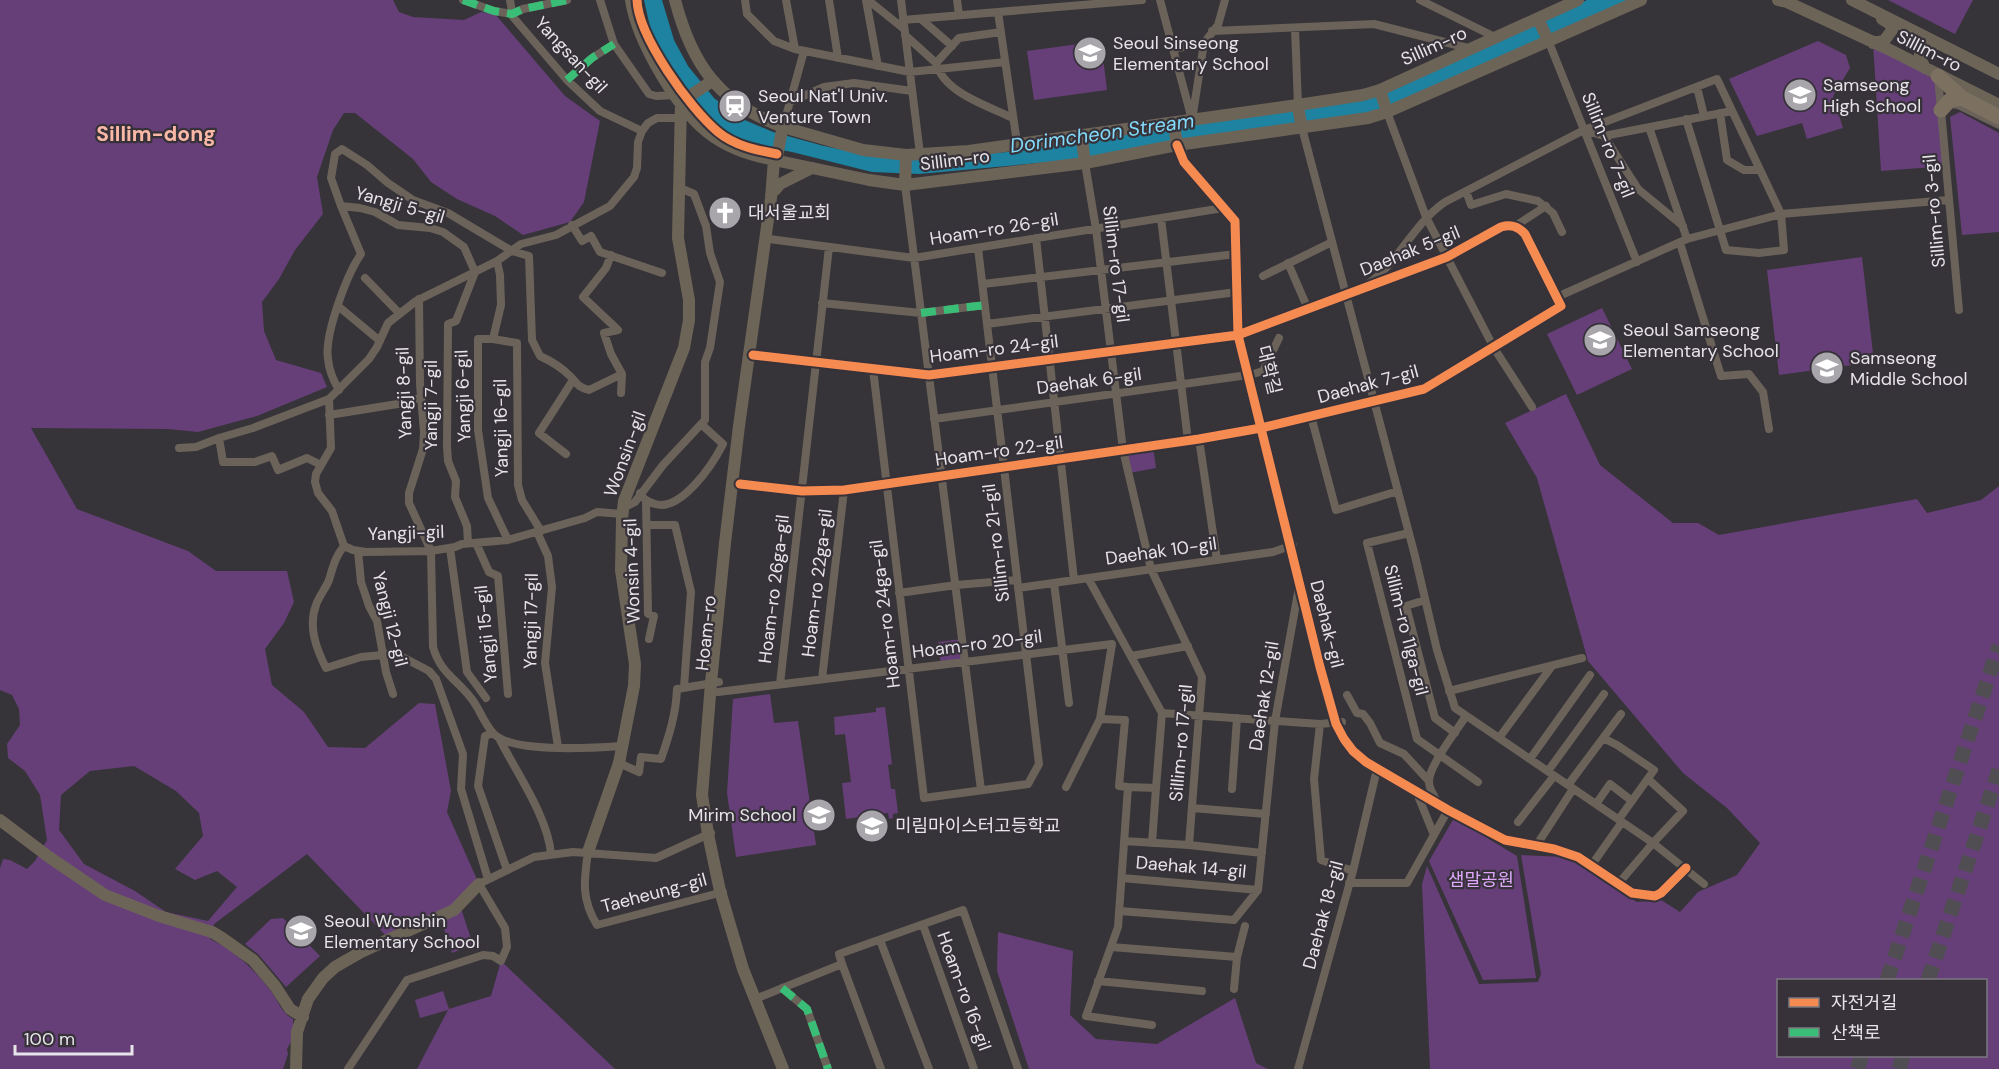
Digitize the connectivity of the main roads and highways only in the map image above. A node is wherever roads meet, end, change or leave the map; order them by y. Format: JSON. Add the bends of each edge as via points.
{"nodes":[{"id":1,"x":631,"y":0,"type":"edge"},
{"id":2,"x":675,"y":0,"type":"edge"},
{"id":3,"x":1578,"y":0,"type":"edge"},
{"id":4,"x":1641,"y":0,"type":"edge"},
{"id":5,"x":1778,"y":0,"type":"edge"},
{"id":6,"x":1852,"y":0,"type":"edge"},
{"id":7,"x":1870,"y":9,"type":"junction"},
{"id":8,"x":1539,"y":19,"type":"junction"},
{"id":9,"x":1548,"y":40,"type":"junction"},
{"id":10,"x":1872,"y":43,"type":"junction"},
{"id":11,"x":1942,"y":45,"type":"junction"},
{"id":12,"x":1932,"y":72,"type":"junction"},
{"id":13,"x":1999,"y":74,"type":"edge"},
{"id":14,"x":712,"y":81,"type":"junction"},
{"id":15,"x":1380,"y":90,"type":"junction"},
{"id":16,"x":678,"y":98,"type":"junction"},
{"id":17,"x":1962,"y":98,"type":"junction"},
{"id":18,"x":1999,"y":105,"type":"edge"},
{"id":19,"x":1298,"y":106,"type":"junction"},
{"id":20,"x":1941,"y":110,"type":"road end"},
{"id":21,"x":1387,"y":112,"type":"junction"},
{"id":22,"x":1999,"y":117,"type":"edge"},
{"id":23,"x":1174,"y":124,"type":"junction"},
{"id":24,"x":1301,"y":125,"type":"junction"},
{"id":25,"x":783,"y":129,"type":"junction"},
{"id":26,"x":1081,"y":135,"type":"junction"},
{"id":27,"x":1182,"y":145,"type":"junction"},
{"id":28,"x":756,"y":156,"type":"junction"},
{"id":29,"x":777,"y":157,"type":"junction"},
{"id":30,"x":906,"y":157,"type":"junction"},
{"id":31,"x":1085,"y":163,"type":"junction"},
{"id":32,"x":812,"y":168,"type":"junction"},
{"id":33,"x":905,"y":184,"type":"junction"},
{"id":34,"x":774,"y":190,"type":"junction"},
{"id":35,"x":1240,"y":334,"type":"junction"},
{"id":36,"x":1293,"y":545,"type":"junction"},
{"id":37,"x":716,"y":685,"type":"junction"},
{"id":38,"x":1339,"y":723,"type":"junction"},
{"id":39,"x":1415,"y":788,"type":"junction"},
{"id":40,"x":1440,"y":804,"type":"junction"},
{"id":41,"x":0,"y":820,"type":"edge"},
{"id":42,"x":1537,"y":844,"type":"junction"},
{"id":43,"x":588,"y":852,"type":"road end"},
{"id":44,"x":1683,"y":867,"type":"road end"},
{"id":45,"x":484,"y":882,"type":"road end"},
{"id":46,"x":722,"y":892,"type":"junction"},
{"id":47,"x":303,"y":1017,"type":"junction"},
{"id":48,"x":296,"y":1069,"type":"edge"},
{"id":49,"x":783,"y":1069,"type":"edge"},
{"id":50,"x":789,"y":1069,"type":"edge"}],
"edges":[{"from":1,"to":16,"type":"main road","via":[[640,34]]},
{"from":2,"to":14,"type":"main road","name":"Sillim-ro","bridge":true,"via":[[687,40]]},
{"from":3,"to":8,"type":"main road","name":"Sillim-ro","bridge":true},
{"from":4,"to":9,"type":"main road","name":"Sillim-ro"},
{"from":5,"to":10,"type":"main road","name":"Sillim-ro"},
{"from":6,"to":7,"type":"main road","name":"Sillim-ro"},
{"from":7,"to":10,"type":"main road","via":[[1892,30],[1884,41]]},
{"from":7,"to":11,"type":"main road","name":"Sillim-ro"},
{"from":8,"to":9,"type":"main road"},
{"from":8,"to":15,"type":"main road","name":"Sillim-ro","bridge":true},
{"from":9,"to":21,"type":"main road","name":"Sillim-ro"},
{"from":10,"to":12,"type":"main road","name":"Sillim-ro"},
{"from":11,"to":12,"type":"main road","via":[[1930,44],[1920,50],[1920,59]]},
{"from":11,"to":13,"type":"main road","name":"Sillim-ro"},
{"from":12,"to":17,"type":"highway"},
{"from":12,"to":18,"type":"main road","name":"Sillim-ro"},
{"from":14,"to":16,"type":"main road","bridge":true},
{"from":14,"to":25,"type":"main road","name":"Sillim-ro","bridge":true,"via":[[745,109]]},
{"from":15,"to":19,"type":"main road","name":"Sillim-ro","bridge":true},
{"from":15,"to":21,"type":"main road"},
{"from":16,"to":28,"type":"main road","via":[[702,128],[735,149]]},
{"from":16,"to":43,"type":"main road","name":"Wonsin-gil","via":[[678,238],[690,300],[689,320],[684,348],[624,501],[621,570],[635,664],[634,686],[619,763]]},
{"from":17,"to":20,"type":"highway","via":[[1949,101]]},
{"from":17,"to":22,"type":"highway"},
{"from":19,"to":23,"type":"main road","name":"Sillim-ro"},
{"from":19,"to":24,"type":"main road","bridge":true},
{"from":21,"to":24,"type":"main road","name":"Sillim-ro","via":[[1351,121]]},
{"from":23,"to":26,"type":"main road","name":"Sillim-ro"},
{"from":23,"to":27,"type":"main road","bridge":true},
{"from":24,"to":27,"type":"main road","name":"Sillim-ro"},
{"from":25,"to":29,"type":"main road","bridge":true},
{"from":25,"to":30,"type":"main road","name":"Sillim-ro"},
{"from":26,"to":30,"type":"main road","name":"Sillim-ro"},
{"from":26,"to":31,"type":"main road"},
{"from":27,"to":31,"type":"main road","name":"Sillim-ro"},
{"from":27,"to":35,"type":"main road","name":"Daehak-gil","via":[[1184,162],[1235,221]]},
{"from":27,"to":35,"type":"main road","name":"대학길","via":[[1240,219]]},
{"from":28,"to":29,"type":"main road"},
{"from":28,"to":34,"type":"main road","via":[[768,171]]},
{"from":29,"to":32,"type":"main road","name":"Sillim-ro","bridge":true},
{"from":29,"to":34,"type":"main road"},
{"from":30,"to":33,"type":"main road"},
{"from":31,"to":33,"type":"main road","name":"Sillim-ro"},
{"from":32,"to":33,"type":"main road","name":"Sillim-ro"},
{"from":32,"to":34,"type":"main road"},
{"from":34,"to":37,"type":"main road","name":"Hoam-ro"},
{"from":34,"to":37,"type":"main road","via":[[738,437]]},
{"from":35,"to":36,"type":"main road","name":"Daehak-gil"},
{"from":36,"to":38,"type":"main road"},
{"from":36,"to":38,"type":"main road","name":"Daehak-gil","via":[[1299,584]]},
{"from":37,"to":46,"type":"main road","name":"Hoam-ro","via":[[710,833]]},
{"from":38,"to":39,"type":"main road","via":[[1369,758]]},
{"from":38,"to":39,"type":"main road","name":"Daehak-gil","via":[[1353,751],[1377,769]]},
{"from":39,"to":40,"type":"main road","name":"Daehak-gil"},
{"from":40,"to":42,"type":"main road"},
{"from":40,"to":42,"type":"main road","name":"Daehak-gil","via":[[1505,840]]},
{"from":41,"to":47,"type":"main road","via":[[105,895],[222,938],[257,964],[290,1009]]},
{"from":42,"to":44,"type":"main road","name":"Daehak-gil","via":[[1592,863],[1640,896],[1661,893]]},
{"from":45,"to":47,"type":"main road","via":[[454,910],[336,967],[311,993]]},
{"from":46,"to":49,"type":"main road","via":[[743,969]]},
{"from":46,"to":50,"type":"main road","name":"Hoam-ro"},
{"from":47,"to":48,"type":"main road","via":[[297,1032]]}]}
